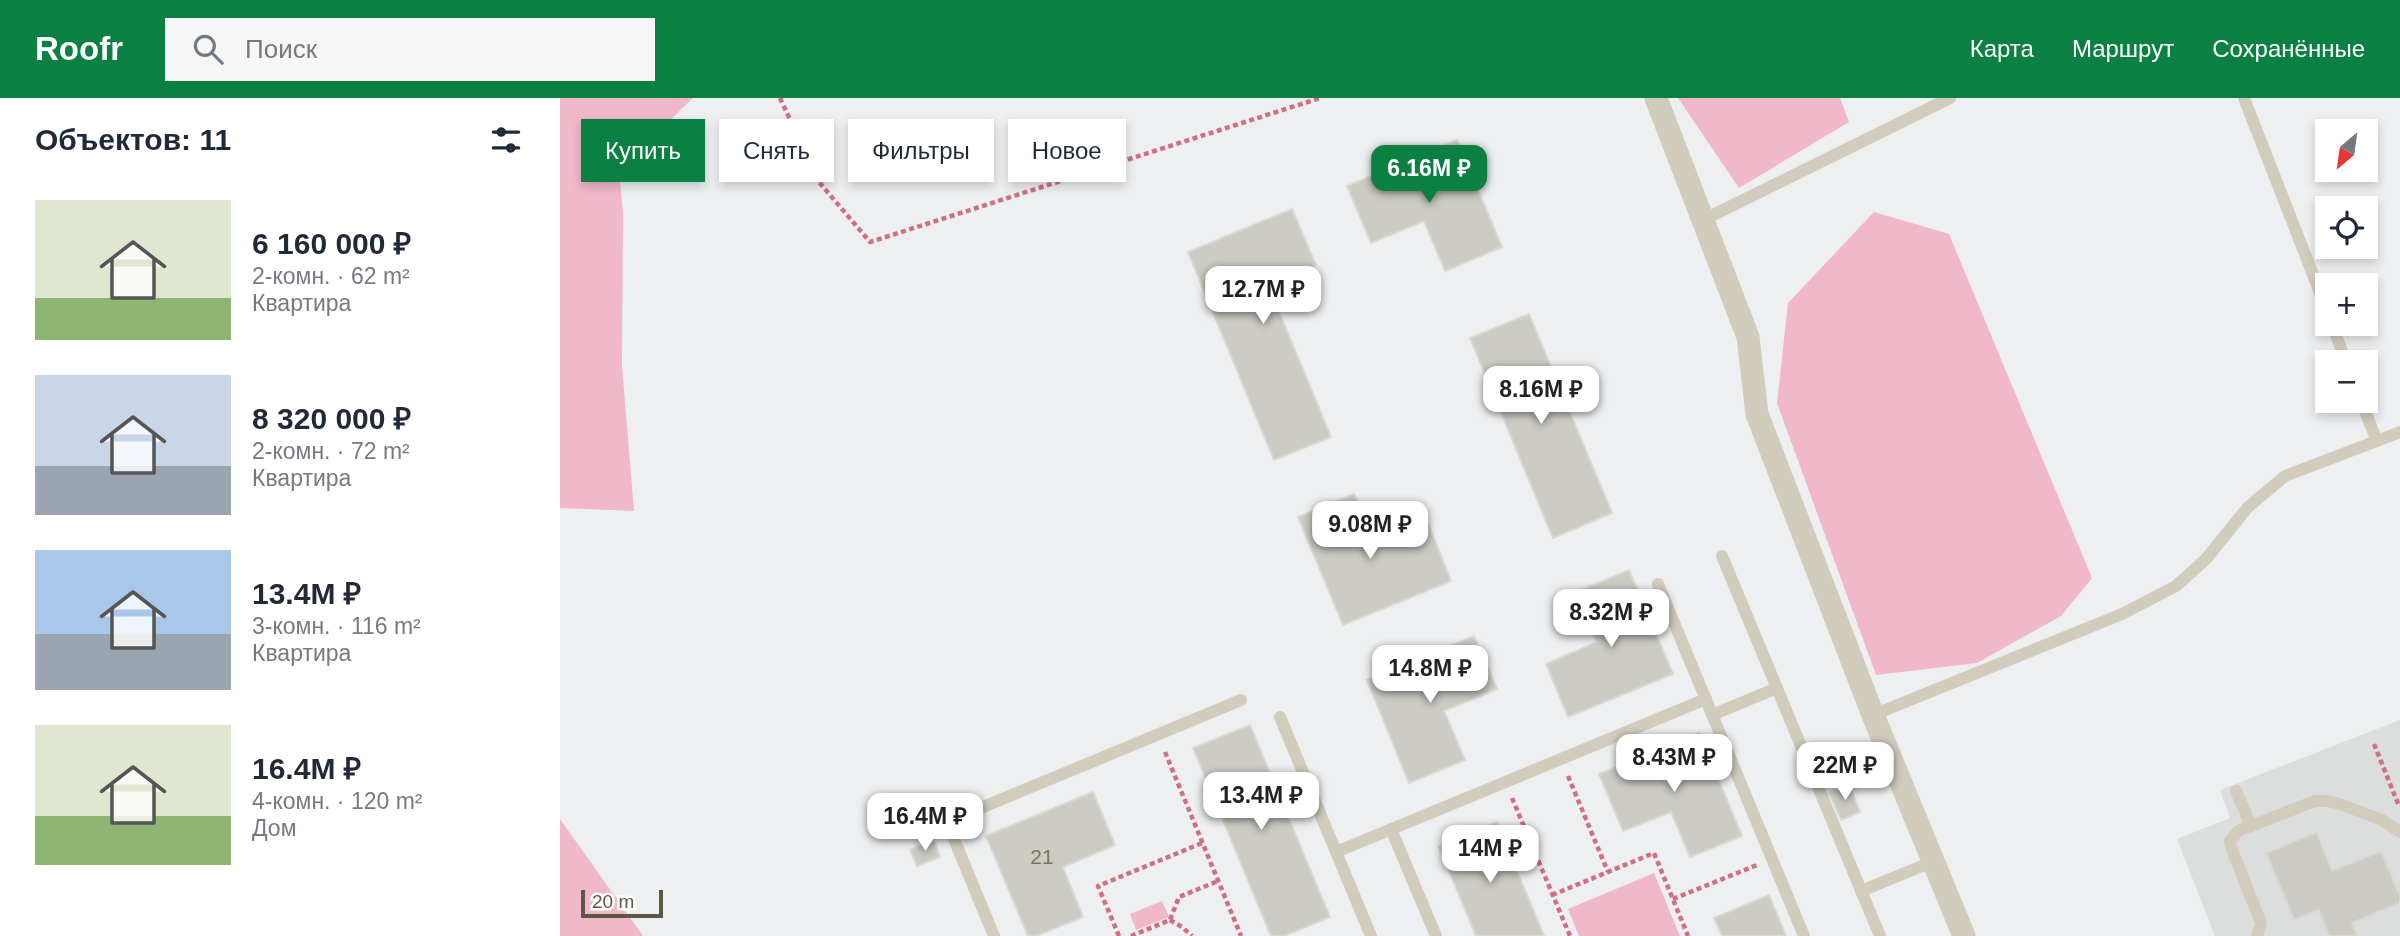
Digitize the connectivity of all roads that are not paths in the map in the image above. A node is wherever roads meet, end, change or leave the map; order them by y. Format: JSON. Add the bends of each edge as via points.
{"nodes":[{"id":1,"x":1656,"y":98,"type":"edge"},
{"id":2,"x":1950,"y":98,"type":"edge"},
{"id":3,"x":2244,"y":98,"type":"edge"},
{"id":4,"x":1703,"y":220,"type":"junction"},
{"id":5,"x":2315,"y":280,"type":"edge"},
{"id":6,"x":2366,"y":413,"type":"edge"},
{"id":7,"x":2400,"y":432,"type":"edge"},
{"id":8,"x":2377,"y":441,"type":"junction"},
{"id":9,"x":1722,"y":556,"type":"dead end"},
{"id":10,"x":1658,"y":584,"type":"dead end"},
{"id":11,"x":1777,"y":688,"type":"junction"},
{"id":12,"x":1706,"y":699,"type":"junction"},
{"id":13,"x":1241,"y":701,"type":"dead end"},
{"id":14,"x":1712,"y":715,"type":"junction"},
{"id":15,"x":1873,"y":715,"type":"junction"},
{"id":16,"x":1280,"y":717,"type":"dead end"},
{"id":17,"x":2236,"y":791,"type":"dead end"},
{"id":18,"x":2251,"y":826,"type":"junction"},
{"id":19,"x":1391,"y":829,"type":"junction"},
{"id":20,"x":2400,"y":832,"type":"edge"},
{"id":21,"x":1336,"y":852,"type":"junction"},
{"id":22,"x":1932,"y":862,"type":"junction"},
{"id":23,"x":1861,"y":891,"type":"junction"},
{"id":24,"x":994,"y":936,"type":"edge"},
{"id":25,"x":1371,"y":936,"type":"edge"},
{"id":26,"x":1436,"y":936,"type":"edge"},
{"id":27,"x":1804,"y":936,"type":"edge"},
{"id":28,"x":1880,"y":936,"type":"edge"},
{"id":29,"x":1964,"y":936,"type":"edge"},
{"id":30,"x":2257,"y":936,"type":"edge"}],
"edges":[{"from":1,"to":4,"type":"street"},
{"from":2,"to":4,"type":"lane"},
{"from":3,"to":5,"type":"lane"},
{"from":4,"to":15,"type":"street","via":[[1748,337],[1757,414]]},
{"from":6,"to":8,"type":"lane"},
{"from":7,"to":8,"type":"lane"},
{"from":8,"to":15,"type":"lane","via":[[2285,476],[2248,508],[2206,559],[2176,586],[2122,614]]},
{"from":9,"to":11,"type":"lane"},
{"from":10,"to":12,"type":"lane"},
{"from":11,"to":14,"type":"lane"},
{"from":11,"to":23,"type":"lane"},
{"from":12,"to":14,"type":"lane"},
{"from":12,"to":19,"type":"lane"},
{"from":13,"to":24,"type":"lane","via":[[947,822]]},
{"from":14,"to":27,"type":"lane"},
{"from":15,"to":22,"type":"street"},
{"from":16,"to":21,"type":"lane"},
{"from":17,"to":18,"type":"lane"},
{"from":18,"to":20,"type":"lane","via":[[2304,804],[2327,801],[2382,820]]},
{"from":18,"to":30,"type":"lane","via":[[2230,841],[2261,923]]},
{"from":19,"to":21,"type":"lane"},
{"from":19,"to":26,"type":"lane"},
{"from":21,"to":25,"type":"lane"},
{"from":22,"to":23,"type":"lane"},
{"from":22,"to":29,"type":"street"},
{"from":23,"to":28,"type":"lane"}]}
